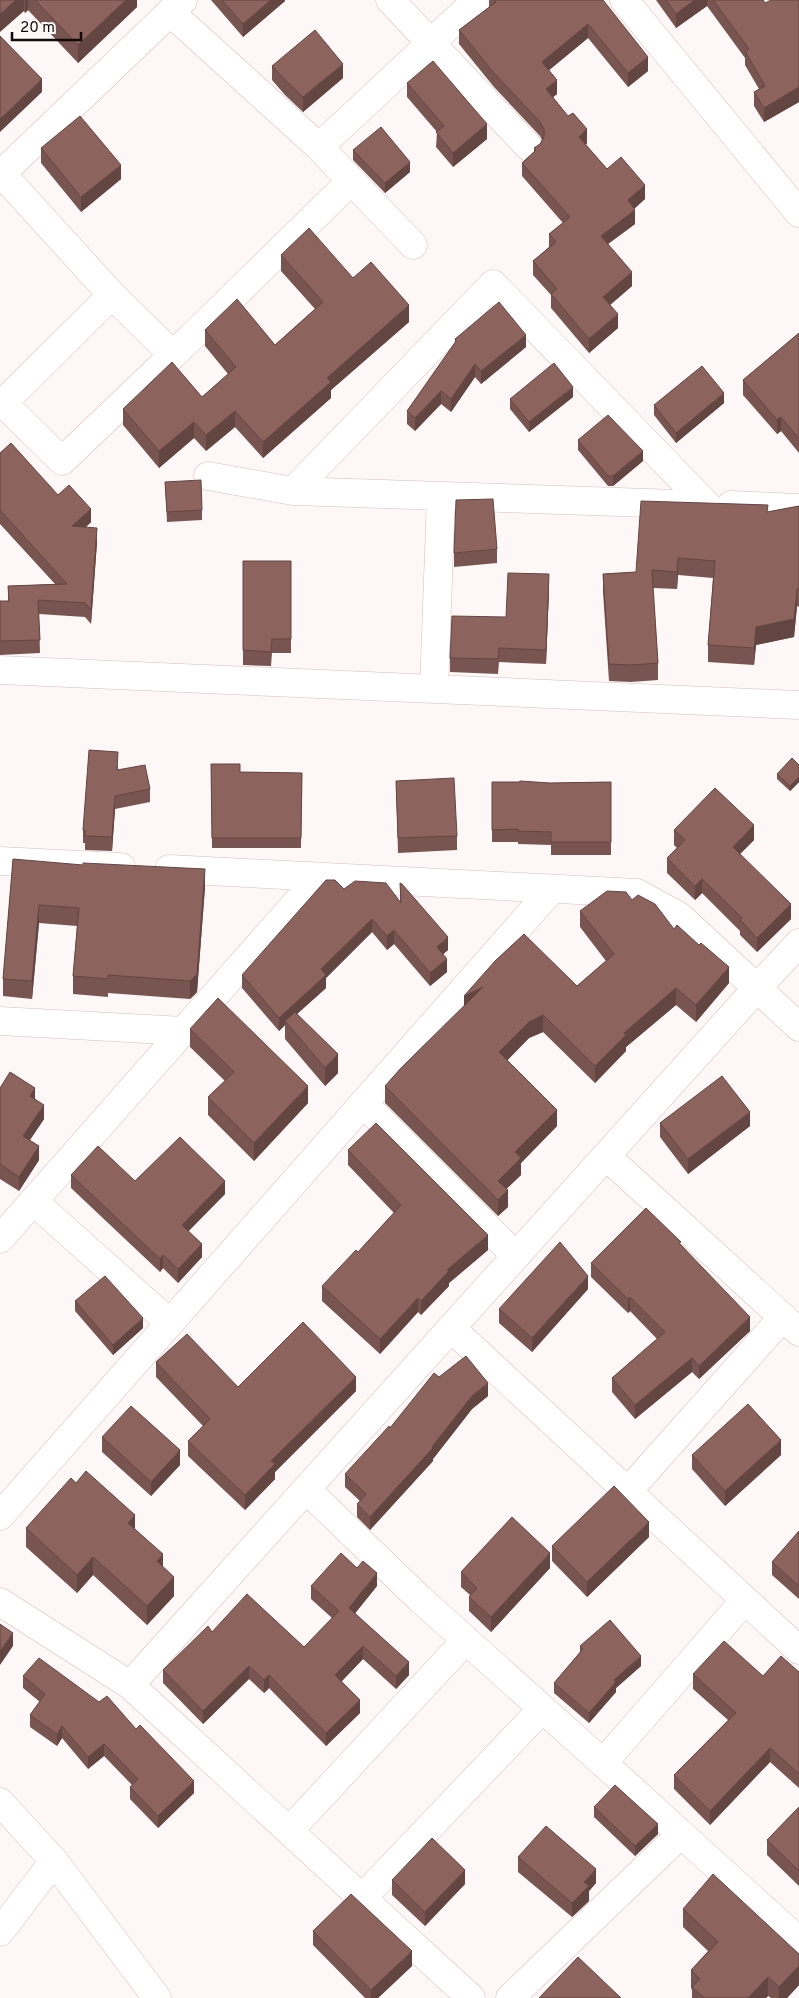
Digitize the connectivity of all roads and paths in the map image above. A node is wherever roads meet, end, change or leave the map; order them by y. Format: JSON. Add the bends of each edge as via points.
{"nodes":[{"id":1,"x":390,"y":0,"type":"edge"},
{"id":2,"x":477,"y":0,"type":"edge"},
{"id":3,"x":624,"y":0,"type":"edge"},
{"id":4,"x":177,"y":6,"type":"edge"},
{"id":5,"x":431,"y":42,"type":"junction"},
{"id":6,"x":319,"y":147,"type":"junction"},
{"id":7,"x":529,"y":147,"type":"dead end"},
{"id":8,"x":1,"y":174,"type":"edge"},
{"id":9,"x":351,"y":181,"type":"junction"},
{"id":10,"x":799,"y":213,"type":"edge"},
{"id":11,"x":413,"y":245,"type":"dead end"},
{"id":12,"x":112,"y":295,"type":"junction"},
{"id":13,"x":173,"y":355,"type":"junction"},
{"id":14,"x":2,"y":405,"type":"edge"},
{"id":15,"x":208,"y":476,"type":"dead end"},
{"id":16,"x":294,"y":491,"type":"junction"},
{"id":17,"x":441,"y":496,"type":"junction"},
{"id":18,"x":707,"y":505,"type":"junction"},
{"id":19,"x":799,"y":508,"type":"edge"},
{"id":20,"x":0,"y":670,"type":"edge"},
{"id":21,"x":434,"y":689,"type":"junction"},
{"id":22,"x":799,"y":705,"type":"edge"},
{"id":23,"x":0,"y":861,"type":"edge"},
{"id":24,"x":319,"y":877,"type":"junction"},
{"id":25,"x":552,"y":889,"type":"junction"},
{"id":26,"x":795,"y":953,"type":"edge"},
{"id":27,"x":757,"y":988,"type":"junction"},
{"id":28,"x":0,"y":1021,"type":"edge"},
{"id":29,"x":799,"y":1027,"type":"edge"},
{"id":30,"x":184,"y":1031,"type":"junction"},
{"id":31,"x":363,"y":1103,"type":"junction"},
{"id":32,"x":606,"y":1156,"type":"junction"},
{"id":33,"x":33,"y":1201,"type":"junction"},
{"id":34,"x":0,"y":1239,"type":"edge"},
{"id":35,"x":516,"y":1256,"type":"junction"},
{"id":36,"x":170,"y":1323,"type":"junction"},
{"id":37,"x":791,"y":1325,"type":"edge"},
{"id":38,"x":451,"y":1328,"type":"junction"},
{"id":39,"x":307,"y":1490,"type":"junction"},
{"id":40,"x":628,"y":1491,"type":"junction"},
{"id":41,"x":0,"y":1516,"type":"edge"},
{"id":42,"x":745,"y":1600,"type":"junction"},
{"id":43,"x":0,"y":1602,"type":"edge"},
{"id":44,"x":466,"y":1640,"type":"junction"},
{"id":45,"x":799,"y":1650,"type":"edge"},
{"id":46,"x":130,"y":1685,"type":"junction"},
{"id":47,"x":542,"y":1709,"type":"junction"},
{"id":48,"x":603,"y":1762,"type":"junction"},
{"id":49,"x":0,"y":1802,"type":"edge"},
{"id":50,"x":289,"y":1831,"type":"junction"},
{"id":51,"x":681,"y":1834,"type":"junction"},
{"id":52,"x":54,"y":1861,"type":"junction"},
{"id":53,"x":362,"y":1898,"type":"junction"},
{"id":54,"x":0,"y":1932,"type":"edge"},
{"id":55,"x":799,"y":1941,"type":"edge"},
{"id":56,"x":157,"y":1998,"type":"edge"},
{"id":57,"x":471,"y":1998,"type":"edge"},
{"id":58,"x":510,"y":1998,"type":"edge"}],
"edges":[{"from":1,"to":5,"type":"street"},
{"from":2,"to":5,"type":"street"},
{"from":3,"to":10,"type":"street"},
{"from":4,"to":6,"type":"street"},
{"from":4,"to":8,"type":"street"},
{"from":5,"to":6,"type":"street"},
{"from":5,"to":7,"type":"street"},
{"from":6,"to":9,"type":"street"},
{"from":8,"to":12,"type":"street"},
{"from":9,"to":11,"type":"street"},
{"from":9,"to":13,"type":"street"},
{"from":12,"to":13,"type":"street"},
{"from":12,"to":14,"type":"street"},
{"from":13,"to":14,"type":"street","via":[[62,461]]},
{"from":15,"to":16,"type":"street"},
{"from":16,"to":17,"type":"street"},
{"from":16,"to":18,"type":"street","via":[[493,284]]},
{"from":17,"to":18,"type":"street"},
{"from":17,"to":21,"type":"street"},
{"from":18,"to":19,"type":"street"},
{"from":20,"to":21,"type":"street"},
{"from":21,"to":22,"type":"street"},
{"from":23,"to":24,"type":"street"},
{"from":24,"to":25,"type":"street"},
{"from":24,"to":30,"type":"street"},
{"from":25,"to":27,"type":"street","via":[[637,893],[680,916]]},
{"from":25,"to":31,"type":"street"},
{"from":26,"to":27,"type":"street"},
{"from":27,"to":29,"type":"street"},
{"from":27,"to":32,"type":"street"},
{"from":28,"to":30,"type":"street"},
{"from":30,"to":33,"type":"street"},
{"from":31,"to":35,"type":"street"},
{"from":31,"to":36,"type":"street"},
{"from":32,"to":35,"type":"street"},
{"from":32,"to":37,"type":"street"},
{"from":33,"to":34,"type":"street"},
{"from":33,"to":36,"type":"street"},
{"from":35,"to":38,"type":"street"},
{"from":36,"to":41,"type":"street"},
{"from":37,"to":40,"type":"street"},
{"from":38,"to":39,"type":"street"},
{"from":38,"to":40,"type":"street"},
{"from":39,"to":44,"type":"street"},
{"from":39,"to":46,"type":"street"},
{"from":40,"to":42,"type":"street"},
{"from":42,"to":45,"type":"street"},
{"from":42,"to":48,"type":"street"},
{"from":43,"to":46,"type":"street"},
{"from":44,"to":47,"type":"street"},
{"from":44,"to":50,"type":"street"},
{"from":46,"to":50,"type":"street"},
{"from":47,"to":48,"type":"street"},
{"from":47,"to":53,"type":"street"},
{"from":48,"to":51,"type":"street"},
{"from":49,"to":52,"type":"street"},
{"from":50,"to":53,"type":"street"},
{"from":51,"to":55,"type":"street"},
{"from":51,"to":58,"type":"street"},
{"from":52,"to":54,"type":"street"},
{"from":52,"to":56,"type":"street"},
{"from":53,"to":57,"type":"street"}]}
